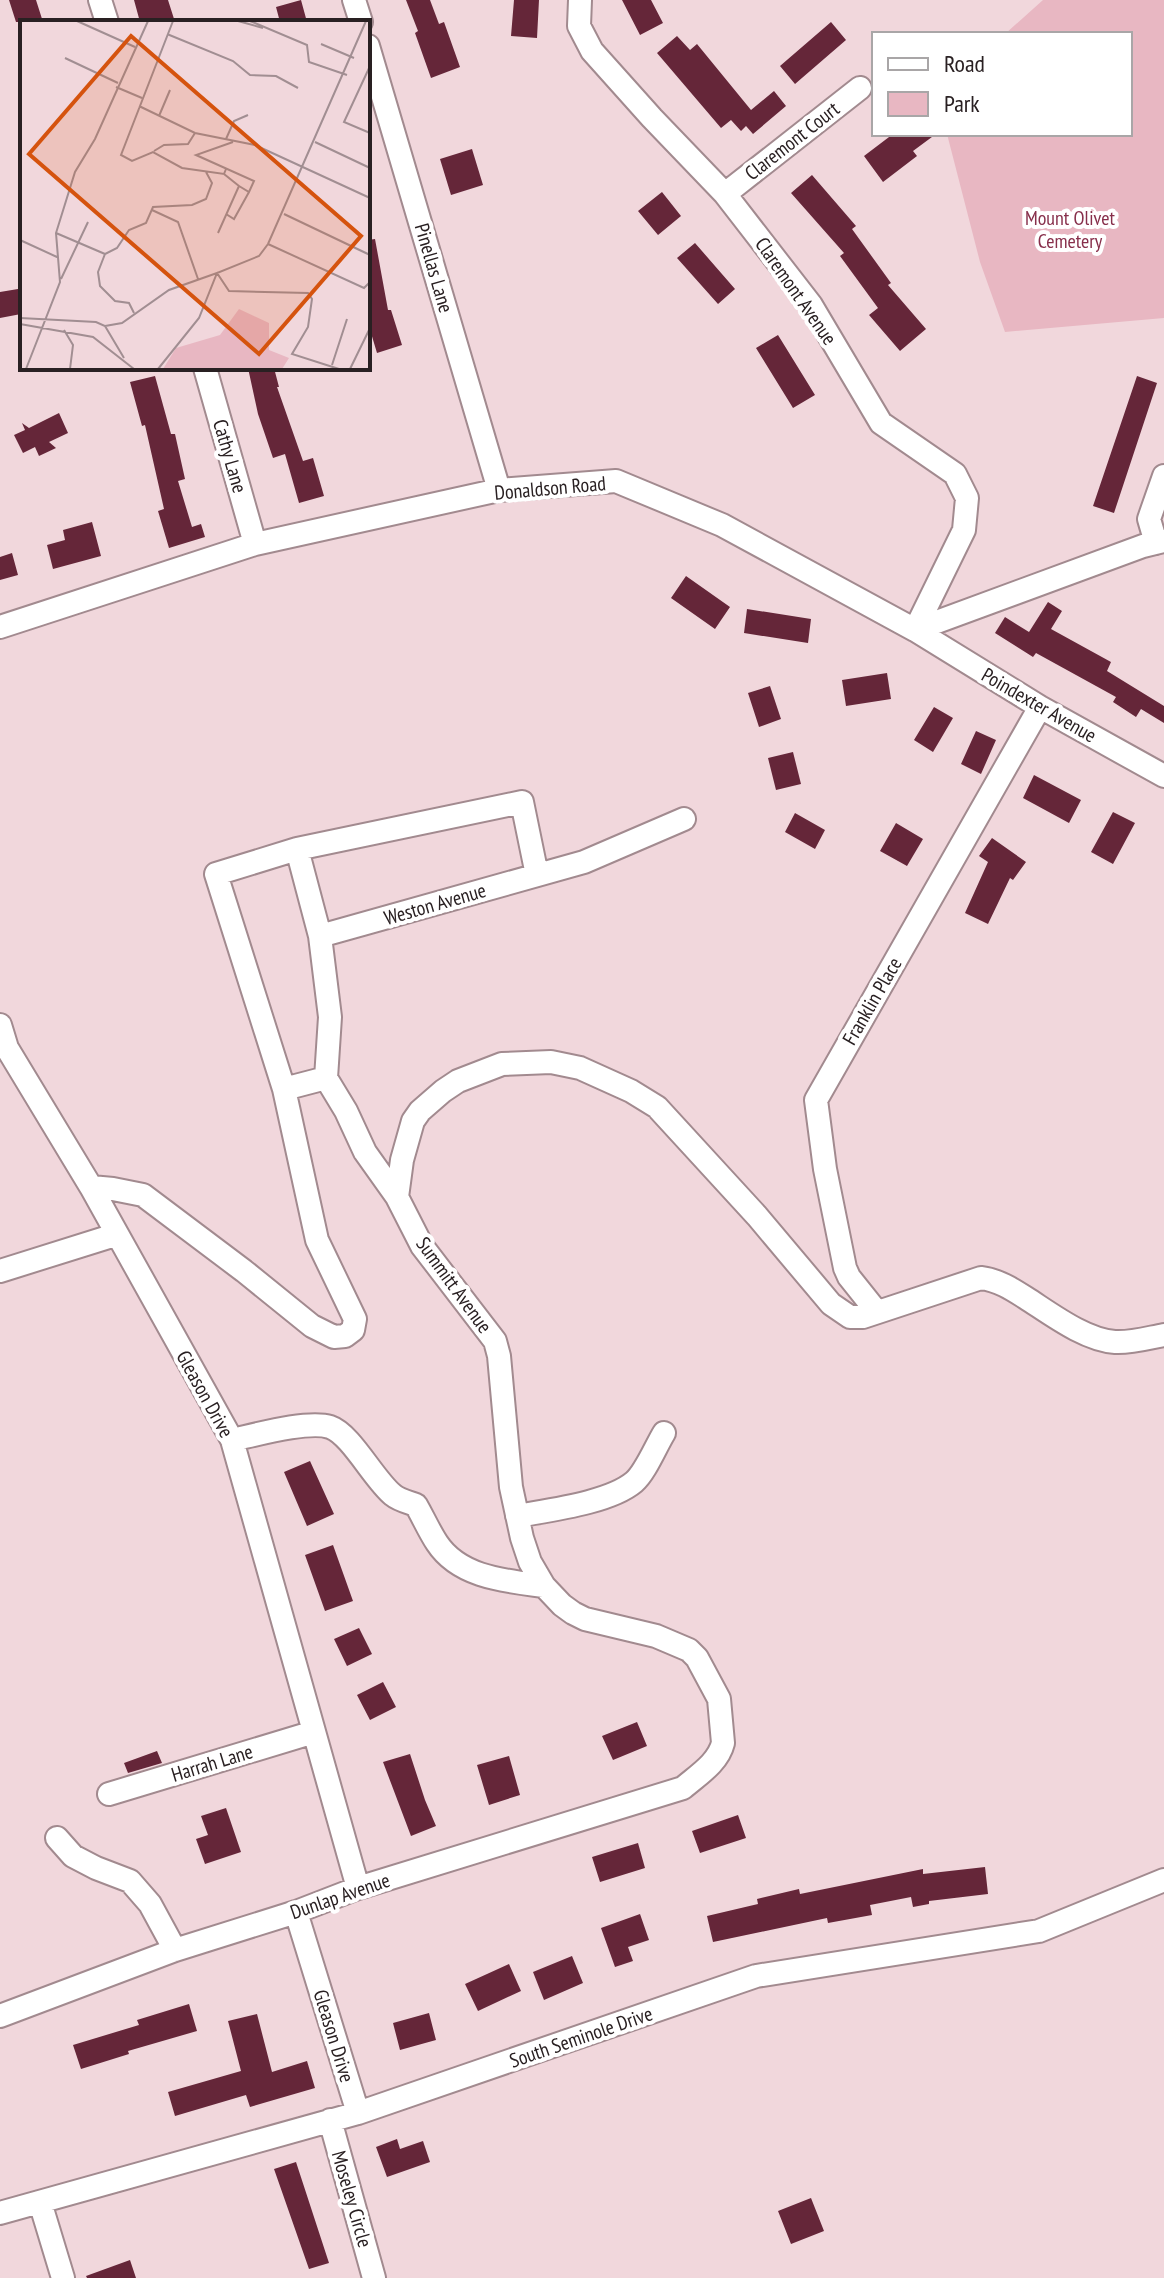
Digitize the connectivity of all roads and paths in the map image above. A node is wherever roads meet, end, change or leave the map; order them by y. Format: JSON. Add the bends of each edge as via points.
{"nodes":[{"id":1,"x":100,"y":0,"type":"edge"},
{"id":2,"x":354,"y":0,"type":"edge"},
{"id":3,"x":580,"y":0,"type":"edge"},
{"id":4,"x":106,"y":20,"type":"edge"},
{"id":5,"x":360,"y":20,"type":"edge"},
{"id":6,"x":370,"y":53,"type":"edge"},
{"id":7,"x":860,"y":88,"type":"dead end"},
{"id":8,"x":725,"y":194,"type":"junction"},
{"id":9,"x":206,"y":370,"type":"edge"},
{"id":10,"x":1164,"y":476,"type":"edge"},
{"id":11,"x":499,"y":490,"type":"junction"},
{"id":12,"x":1160,"y":542,"type":"edge"},
{"id":13,"x":255,"y":544,"type":"junction"},
{"id":14,"x":0,"y":627,"type":"edge"},
{"id":15,"x":915,"y":630,"type":"junction"},
{"id":16,"x":1040,"y":707,"type":"junction"},
{"id":17,"x":1164,"y":776,"type":"edge"},
{"id":18,"x":684,"y":819,"type":"dead end"},
{"id":19,"x":297,"y":849,"type":"junction"},
{"id":20,"x":537,"y":875,"type":"junction"},
{"id":21,"x":320,"y":936,"type":"junction"},
{"id":22,"x":0,"y":1025,"type":"edge"},
{"id":23,"x":326,"y":1078,"type":"junction"},
{"id":24,"x":284,"y":1089,"type":"junction"},
{"id":25,"x":91,"y":1187,"type":"junction"},
{"id":26,"x":397,"y":1197,"type":"junction"},
{"id":27,"x":115,"y":1235,"type":"junction"},
{"id":28,"x":0,"y":1271,"type":"edge"},
{"id":29,"x":877,"y":1312,"type":"junction"},
{"id":30,"x":1164,"y":1335,"type":"edge"},
{"id":31,"x":664,"y":1433,"type":"dead end"},
{"id":32,"x":232,"y":1440,"type":"junction"},
{"id":33,"x":517,"y":1516,"type":"junction"},
{"id":34,"x":544,"y":1586,"type":"junction"},
{"id":35,"x":314,"y":1732,"type":"junction"},
{"id":36,"x":683,"y":1788,"type":"joint"},
{"id":37,"x":109,"y":1794,"type":"dead end"},
{"id":38,"x":57,"y":1838,"type":"dead end"},
{"id":39,"x":1164,"y":1880,"type":"edge"},
{"id":40,"x":358,"y":1888,"type":"junction"},
{"id":41,"x":296,"y":1912,"type":"junction"},
{"id":42,"x":175,"y":1950,"type":"junction"},
{"id":43,"x":0,"y":2016,"type":"edge"},
{"id":44,"x":358,"y":2113,"type":"junction"},
{"id":45,"x":330,"y":2120,"type":"junction"},
{"id":46,"x":40,"y":2202,"type":"junction"},
{"id":47,"x":0,"y":2213,"type":"edge"},
{"id":48,"x":63,"y":2278,"type":"edge"},
{"id":49,"x":374,"y":2278,"type":"edge"}],
"edges":[{"from":1,"to":4,"type":"street"},
{"from":2,"to":5,"type":"street"},
{"from":3,"to":8,"type":"street","name":"Claremont Avenue","via":[[579,26],[592,51]]},
{"from":6,"to":11,"type":"street","name":"Pinellas Lane"},
{"from":7,"to":8,"type":"street","name":"Claremont Court"},
{"from":8,"to":15,"type":"street","name":"Claremont Avenue","via":[[811,305],[881,423],[955,474],[967,498],[964,530]]},
{"from":9,"to":13,"type":"street","name":"Cathy Lane"},
{"from":10,"to":12,"type":"street","via":[[1149,519]]},
{"from":11,"to":13,"type":"street","name":"Donaldson Road"},
{"from":11,"to":15,"type":"street","name":"Donaldson Road","via":[[616,481],[722,525]]},
{"from":12,"to":15,"type":"street"},
{"from":13,"to":14,"type":"street","name":"Donaldson Road"},
{"from":15,"to":16,"type":"street","name":"Poindexter Avenue"},
{"from":16,"to":17,"type":"street","name":"Poindexter Avenue"},
{"from":16,"to":29,"type":"street","name":"Franklin Place","via":[[816,1100],[845,1268]]},
{"from":18,"to":20,"type":"street","name":"Weston Avenue","via":[[584,862]]},
{"from":19,"to":20,"type":"street","via":[[522,802]]},
{"from":19,"to":21,"type":"street"},
{"from":19,"to":24,"type":"street","via":[[216,874]]},
{"from":20,"to":21,"type":"street","name":"Weston Avenue"},
{"from":21,"to":23,"type":"street","via":[[330,1017]]},
{"from":22,"to":25,"type":"street","name":"Gleason Drive","via":[[7,1048]]},
{"from":23,"to":24,"type":"street"},
{"from":23,"to":26,"type":"street","name":"Summitt Avenue","via":[[365,1152]]},
{"from":24,"to":25,"type":"street","via":[[317,1240],[355,1319],[345,1336],[334,1337],[312,1326],[143,1195]]},
{"from":25,"to":27,"type":"street","name":"Gleason Drive"},
{"from":26,"to":29,"type":"street","via":[[413,1121],[443,1091],[502,1064],[551,1062],[580,1068],[657,1107],[831,1304],[853,1319]]},
{"from":26,"to":33,"type":"street","name":"Summitt Avenue","via":[[422,1246],[495,1341]]},
{"from":27,"to":28,"type":"street"},
{"from":27,"to":32,"type":"street","name":"Gleason Drive"},
{"from":29,"to":30,"type":"street","via":[[981,1278],[1014,1290],[1094,1337],[1128,1342]]},
{"from":31,"to":33,"type":"street","via":[[635,1482],[591,1501]]},
{"from":32,"to":34,"type":"street","via":[[330,1427],[396,1498],[416,1505],[438,1545],[454,1561],[481,1575]]},
{"from":32,"to":35,"type":"street","name":"Gleason Drive"},
{"from":33,"to":34,"type":"street","name":"Summitt Avenue","via":[[530,1562]]},
{"from":34,"to":36,"type":"street","name":"Summitt Avenue","via":[[585,1619],[656,1636],[697,1658],[719,1699],[723,1743],[710,1765]]},
{"from":35,"to":37,"type":"street","name":"Harrah Lane"},
{"from":35,"to":40,"type":"street","name":"Gleason Drive"},
{"from":36,"to":40,"type":"street","name":"Dunlap Avenue"},
{"from":38,"to":42,"type":"street","via":[[73,1856],[130,1881],[150,1904]]},
{"from":39,"to":44,"type":"street","name":"South Seminole Drive","via":[[1039,1931],[756,1976]]},
{"from":40,"to":41,"type":"street","name":"Dunlap Avenue"},
{"from":41,"to":42,"type":"street","name":"Dunlap Avenue"},
{"from":41,"to":44,"type":"street","name":"Gleason Drive"},
{"from":42,"to":43,"type":"street","name":"Dunlap Avenue"},
{"from":44,"to":45,"type":"street","name":"South Seminole Drive"},
{"from":45,"to":46,"type":"street","name":"South Seminole Drive"},
{"from":45,"to":49,"type":"street","name":"Moseley Circle"},
{"from":46,"to":47,"type":"street","name":"South Seminole Drive"},
{"from":46,"to":48,"type":"street"}]}
